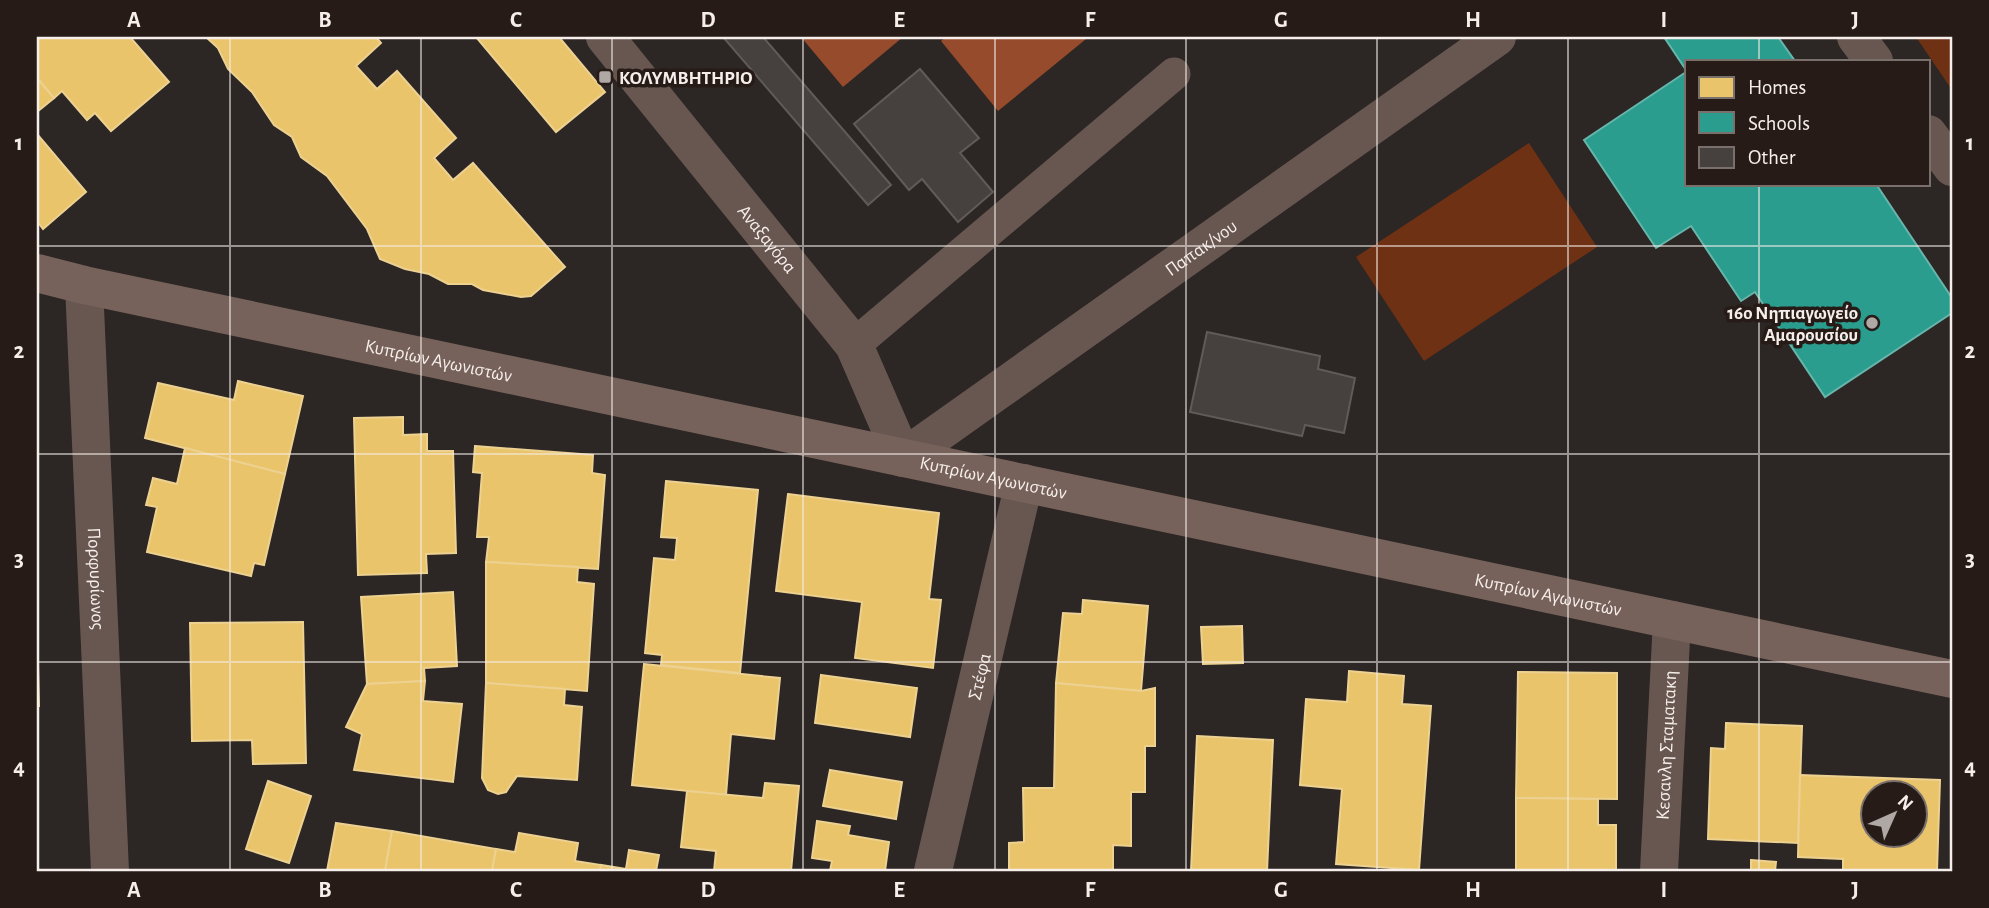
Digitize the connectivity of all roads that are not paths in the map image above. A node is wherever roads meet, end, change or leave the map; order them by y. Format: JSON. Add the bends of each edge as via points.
{"nodes":[{"id":1,"x":605,"y":37,"type":"edge"},
{"id":2,"x":1497,"y":37,"type":"edge"},
{"id":3,"x":1856,"y":37,"type":"edge"},
{"id":4,"x":1457,"y":48,"type":"edge"},
{"id":5,"x":1873,"y":60,"type":"edge"},
{"id":6,"x":1174,"y":74,"type":"dead end"},
{"id":7,"x":1930,"y":137,"type":"edge"},
{"id":8,"x":1952,"y":167,"type":"edge"},
{"id":9,"x":37,"y":273,"type":"edge"},
{"id":10,"x":84,"y":285,"type":"junction"},
{"id":11,"x":854,"y":345,"type":"junction"},
{"id":12,"x":902,"y":458,"type":"junction"},
{"id":13,"x":1024,"y":484,"type":"junction"},
{"id":14,"x":1672,"y":620,"type":"junction"},
{"id":15,"x":1952,"y":679,"type":"edge"},
{"id":16,"x":110,"y":871,"type":"edge"},
{"id":17,"x":933,"y":871,"type":"edge"},
{"id":18,"x":1659,"y":871,"type":"edge"}],
"edges":[{"from":1,"to":11,"type":"street","name":"Αναξαγόρα"},
{"from":2,"to":4,"type":"street","name":"Παπακ/νου"},
{"from":3,"to":5,"type":"street"},
{"from":4,"to":12,"type":"street","name":"Παπακ/νου"},
{"from":6,"to":11,"type":"lane"},
{"from":7,"to":8,"type":"street"},
{"from":9,"to":10,"type":"street","name":"Κυπρίων Αγωνιστών"},
{"from":10,"to":12,"type":"street","name":"Κυπρίων Αγωνιστών"},
{"from":10,"to":16,"type":"street","name":"Πορφυρίωνος"},
{"from":11,"to":12,"type":"street","name":"Αναξαγόρα"},
{"from":12,"to":13,"type":"street","name":"Κυπρίων Αγωνιστών"},
{"from":13,"to":14,"type":"street","name":"Κυπρίων Αγωνιστών"},
{"from":13,"to":17,"type":"street","name":"Στέφα"},
{"from":14,"to":15,"type":"street","name":"Κυπρίων Αγωνιστών"},
{"from":14,"to":18,"type":"street","name":"Κεσανλη Σταματακη"}]}
